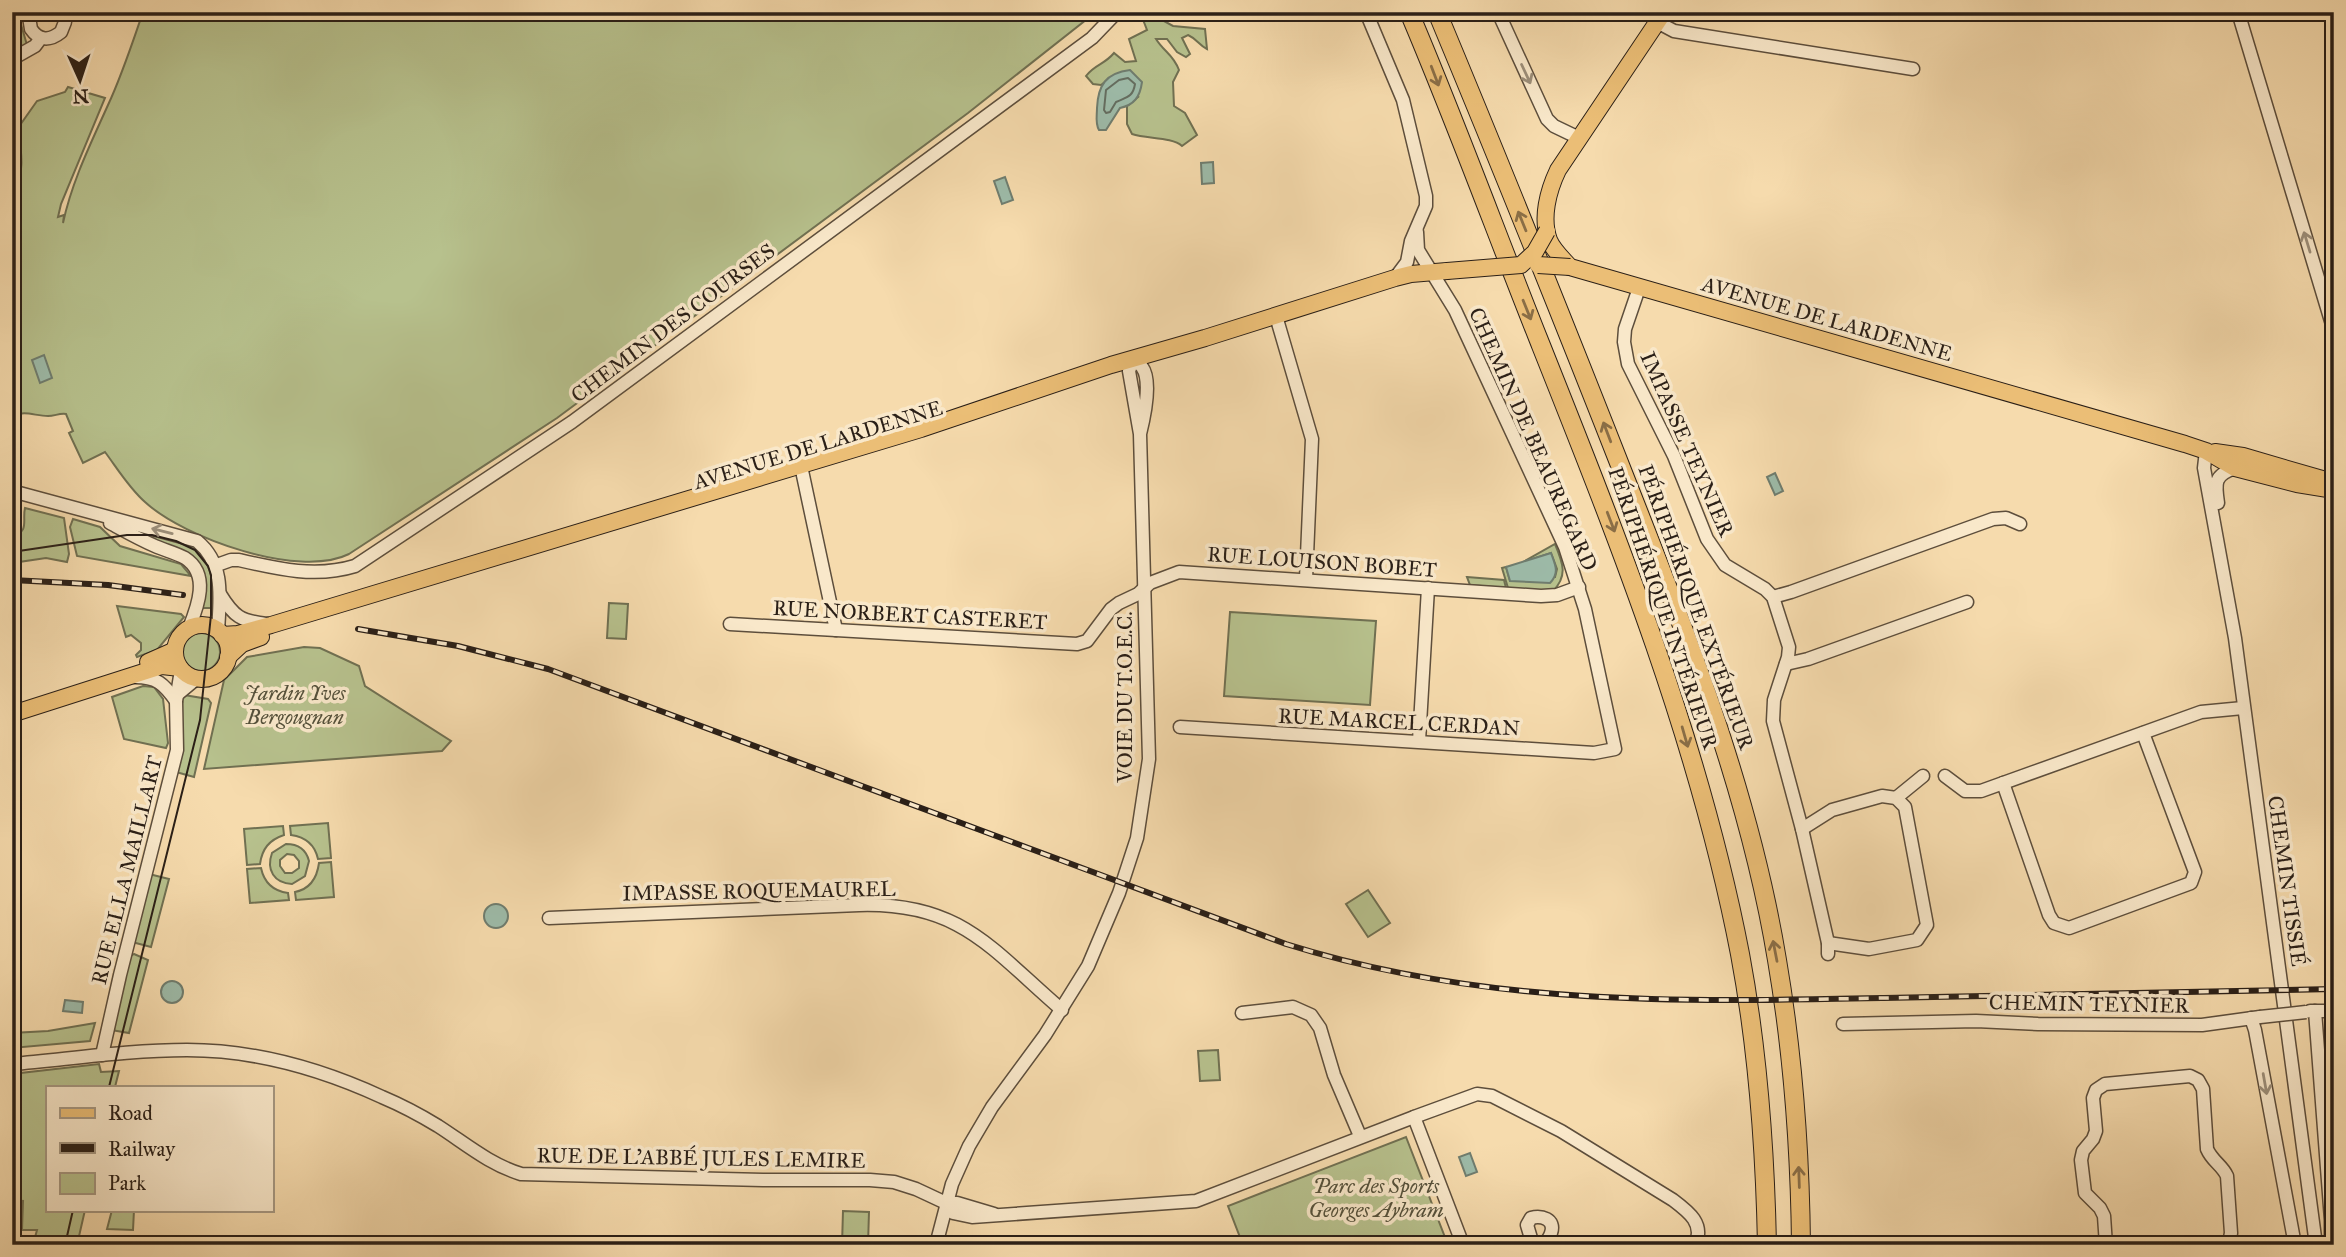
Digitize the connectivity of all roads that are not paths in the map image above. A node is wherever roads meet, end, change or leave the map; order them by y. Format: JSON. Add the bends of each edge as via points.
{"nodes":[{"id":1,"x":32,"y":12,"type":"edge"},
{"id":2,"x":62,"y":12,"type":"edge"},
{"id":3,"x":1117,"y":12,"type":"edge"},
{"id":4,"x":1366,"y":12,"type":"edge"},
{"id":5,"x":1409,"y":12,"type":"edge"},
{"id":6,"x":1437,"y":12,"type":"edge"},
{"id":7,"x":1498,"y":12,"type":"edge"},
{"id":8,"x":2238,"y":12,"type":"edge"},
{"id":9,"x":1660,"y":17,"type":"edge"},
{"id":10,"x":41,"y":38,"type":"junction"},
{"id":11,"x":12,"y":59,"type":"edge"},
{"id":12,"x":1913,"y":69,"type":"dead end"},
{"id":13,"x":1579,"y":138,"type":"junction"},
{"id":14,"x":1416,"y":232,"type":"junction"},
{"id":15,"x":1549,"y":236,"type":"junction"},
{"id":16,"x":1521,"y":265,"type":"junction"},
{"id":17,"x":1538,"y":265,"type":"junction"},
{"id":18,"x":1570,"y":267,"type":"junction"},
{"id":19,"x":1416,"y":275,"type":"junction"},
{"id":20,"x":1639,"y":288,"type":"junction"},
{"id":21,"x":1277,"y":320,"type":"junction"},
{"id":22,"x":2334,"y":331,"type":"edge"},
{"id":23,"x":1135,"y":366,"type":"junction"},
{"id":24,"x":2206,"y":451,"type":"junction"},
{"id":25,"x":2235,"y":468,"type":"junction"},
{"id":26,"x":802,"y":469,"type":"junction"},
{"id":27,"x":2334,"y":482,"type":"edge"},
{"id":28,"x":2334,"y":490,"type":"edge"},
{"id":29,"x":12,"y":491,"type":"edge"},
{"id":30,"x":91,"y":514,"type":"junction"},
{"id":31,"x":2216,"y":523,"type":"junction"},
{"id":32,"x":2020,"y":524,"type":"dead end"},
{"id":33,"x":217,"y":565,"type":"junction"},
{"id":34,"x":1306,"y":579,"type":"junction"},
{"id":35,"x":1578,"y":587,"type":"junction"},
{"id":36,"x":1428,"y":588,"type":"junction"},
{"id":37,"x":1144,"y":589,"type":"junction"},
{"id":38,"x":220,"y":594,"type":"junction"},
{"id":39,"x":1773,"y":597,"type":"junction"},
{"id":40,"x":1967,"y":602,"type":"dead end"},
{"id":41,"x":730,"y":624,"type":"dead end"},
{"id":42,"x":271,"y":625,"type":"junction"},
{"id":43,"x":189,"y":628,"type":"junction"},
{"id":44,"x":836,"y":630,"type":"junction"},
{"id":45,"x":220,"y":633,"type":"junction"},
{"id":46,"x":1087,"y":641,"type":"joint"},
{"id":47,"x":175,"y":650,"type":"junction"},
{"id":48,"x":228,"y":657,"type":"junction"},
{"id":49,"x":1786,"y":664,"type":"junction"},
{"id":50,"x":180,"y":669,"type":"junction"},
{"id":51,"x":131,"y":677,"type":"junction"},
{"id":52,"x":196,"y":679,"type":"junction"},
{"id":53,"x":177,"y":698,"type":"junction"},
{"id":54,"x":12,"y":704,"type":"edge"},
{"id":55,"x":2243,"y":708,"type":"junction"},
{"id":56,"x":12,"y":714,"type":"edge"},
{"id":57,"x":1180,"y":727,"type":"dead end"},
{"id":58,"x":2143,"y":733,"type":"junction"},
{"id":59,"x":1419,"y":741,"type":"junction"},
{"id":60,"x":1615,"y":749,"type":"joint"},
{"id":61,"x":1923,"y":776,"type":"dead end"},
{"id":62,"x":1945,"y":776,"type":"dead end"},
{"id":63,"x":2003,"y":783,"type":"junction"},
{"id":64,"x":1896,"y":798,"type":"junction"},
{"id":65,"x":1802,"y":829,"type":"junction"},
{"id":66,"x":549,"y":918,"type":"dead end"},
{"id":67,"x":1062,"y":1010,"type":"junction"},
{"id":68,"x":2311,"y":1011,"type":"junction"},
{"id":69,"x":2334,"y":1011,"type":"edge"},
{"id":70,"x":1242,"y":1013,"type":"dead end"},
{"id":71,"x":2255,"y":1017,"type":"junction"},
{"id":72,"x":1843,"y":1024,"type":"dead end"},
{"id":73,"x":102,"y":1055,"type":"junction"},
{"id":74,"x":12,"y":1064,"type":"edge"},
{"id":75,"x":1414,"y":1117,"type":"junction"},
{"id":76,"x":1360,"y":1136,"type":"junction"},
{"id":77,"x":946,"y":1203,"type":"junction"},
{"id":78,"x":2332,"y":1219,"type":"edge"},
{"id":79,"x":2229,"y":1244,"type":"edge"},
{"id":80,"x":2293,"y":1244,"type":"edge"},
{"id":81,"x":936,"y":1245,"type":"edge"},
{"id":82,"x":1463,"y":1245,"type":"edge"},
{"id":83,"x":1533,"y":1245,"type":"edge"},
{"id":84,"x":1544,"y":1245,"type":"edge"},
{"id":85,"x":1695,"y":1245,"type":"edge"},
{"id":86,"x":1767,"y":1245,"type":"edge"},
{"id":87,"x":1801,"y":1245,"type":"edge"},
{"id":88,"x":2106,"y":1245,"type":"edge"},
{"id":89,"x":2316,"y":1245,"type":"edge"},
{"id":90,"x":2331,"y":1245,"type":"edge"}],
"edges":[{"from":1,"to":10,"type":"street","via":[[31,29]]},
{"from":2,"to":10,"type":"street","via":[[61,32]]},
{"from":3,"to":33,"type":"street","name":"CHEMIN DES COURSES","via":[[1082,46],[583,414],[355,566],[324,572],[285,571],[239,560]]},
{"from":4,"to":14,"type":"street","via":[[1411,129],[1426,196]]},
{"from":5,"to":86,"type":"highway","name":"PÉRIPHÉRIQUE INTÉRIEUR","one_way":true,"via":[[1636,590],[1680,718],[1728,897],[1750,1016],[1764,1149]]},
{"from":87,"to":6,"type":"highway","name":"PÉRIPHÉRIQUE EXTÉRIEUR","one_way":true,"via":[[1796,1109],[1787,1022],[1739,797],[1660,565]]},
{"from":7,"to":13,"type":"street","one_way":true,"via":[[1547,119]]},
{"from":22,"to":8,"type":"street","one_way":true},
{"from":9,"to":12,"type":"street","via":[[1674,32]]},
{"from":9,"to":13,"type":"main road"},
{"from":10,"to":11,"type":"street"},
{"from":13,"to":15,"type":"main road","via":[[1558,170],[1547,200]]},
{"from":14,"to":19,"type":"street"},
{"from":14,"to":19,"type":"street","via":[[1411,241]]},
{"from":15,"to":16,"type":"main road","bridge":true},
{"from":15,"to":17,"type":"main road","via":[[1548,257]]},
{"from":15,"to":18,"type":"main road"},
{"from":16,"to":17,"type":"main road","name":"AVENUE DE LARDENNE","bridge":true},
{"from":16,"to":19,"type":"main road","name":"AVENUE DE LARDENNE","bridge":true},
{"from":17,"to":18,"type":"main road","name":"AVENUE DE LARDENNE","bridge":true},
{"from":18,"to":20,"type":"main road","name":"AVENUE DE LARDENNE"},
{"from":19,"to":21,"type":"main road","name":"AVENUE DE LARDENNE"},
{"from":19,"to":35,"type":"street","name":"CHEMIN DE BEAUREGARD","via":[[1448,297],[1564,547]]},
{"from":20,"to":24,"type":"main road","name":"AVENUE DE LARDENNE"},
{"from":20,"to":39,"type":"street","name":"IMPASSE TEYNIER","via":[[1625,330],[1628,364],[1716,555]]},
{"from":21,"to":23,"type":"main road","name":"AVENUE DE LARDENNE"},
{"from":21,"to":34,"type":"street","via":[[1312,439]]},
{"from":23,"to":26,"type":"main road","name":"AVENUE DE LARDENNE"},
{"from":23,"to":37,"type":"street","name":"VOIE DU T.O.E.C."},
{"from":24,"to":25,"type":"main road","name":"AVENUE DE LARDENNE"},
{"from":24,"to":27,"type":"main road","name":"AVENUE DE LARDENNE","via":[[2244,456]]},
{"from":24,"to":31,"type":"street","name":"CHEMIN TISSIÉ","via":[[2204,468]]},
{"from":25,"to":28,"type":"main road","name":"AVENUE DE LARDENNE"},
{"from":25,"to":31,"type":"street","name":"CHEMIN TISSIÉ","via":[[2222,473],[2217,482],[2220,517]]},
{"from":26,"to":42,"type":"main road","name":"AVENUE DE LARDENNE"},
{"from":26,"to":44,"type":"street"},
{"from":26,"to":48,"type":"main road","name":"AVENUE DE LARDENNE","via":[[244,642]]},
{"from":29,"to":30,"type":"street"},
{"from":33,"to":30,"type":"street","one_way":true,"via":[[197,541]]},
{"from":30,"to":43,"type":"street","via":[[184,557],[194,567],[200,590]]},
{"from":31,"to":55,"type":"street","name":"CHEMIN TISSIÉ"},
{"from":32,"to":39,"type":"street","via":[[1993,519]]},
{"from":33,"to":38,"type":"street"},
{"from":34,"to":36,"type":"street","name":"RUE LOUISON BOBET"},
{"from":34,"to":37,"type":"street","name":"RUE LOUISON BOBET","via":[[1179,572]]},
{"from":35,"to":36,"type":"street","name":"RUE LOUISON BOBET","via":[[1541,596]]},
{"from":35,"to":60,"type":"street","name":"CHEMIN DE BEAUREGARD"},
{"from":36,"to":59,"type":"street"},
{"from":37,"to":46,"type":"street","name":"RUE LOUISON BOBET","via":[[1111,609]]},
{"from":37,"to":67,"type":"street","name":"VOIE DU T.O.E.C.","via":[[1149,759],[1142,816],[1114,905],[1088,966]]},
{"from":38,"to":42,"type":"street","via":[[238,618]]},
{"from":38,"to":45,"type":"street"},
{"from":39,"to":49,"type":"street","via":[[1789,647]]},
{"from":40,"to":49,"type":"street"},
{"from":41,"to":44,"type":"street","name":"RUE NORBERT CASTERET"},
{"from":42,"to":45,"type":"main road","name":"AVENUE DE LARDENNE","via":[[237,634]]},
{"from":43,"to":45,"type":"main road","via":[[204,625]]},
{"from":43,"to":47,"type":"main road"},
{"from":44,"to":46,"type":"street","name":"RUE NORBERT CASTERET"},
{"from":45,"to":48,"type":"main road"},
{"from":47,"to":50,"type":"main road"},
{"from":47,"to":54,"type":"main road"},
{"from":48,"to":52,"type":"main road","via":[[219,673]]},
{"from":49,"to":65,"type":"street","via":[[1772,710]]},
{"from":50,"to":51,"type":"main road","via":[[162,666]]},
{"from":50,"to":52,"type":"main road"},
{"from":50,"to":53,"type":"street","name":"RUE ELLA MAILLART"},
{"from":51,"to":53,"type":"street","via":[[155,679]]},
{"from":51,"to":56,"type":"main road"},
{"from":52,"to":53,"type":"street"},
{"from":53,"to":73,"type":"street","name":"RUE ELLA MAILLART","via":[[177,750]]},
{"from":55,"to":58,"type":"street","via":[[2201,712]]},
{"from":55,"to":89,"type":"street","name":"CHEMIN TISSIÉ"},
{"from":57,"to":59,"type":"street","name":"RUE MARCEL CERDAN"},
{"from":58,"to":63,"type":"street"},
{"from":58,"to":63,"type":"street","via":[[2195,872],[2191,883],[2068,928],[2049,915]]},
{"from":59,"to":60,"type":"street","name":"RUE MARCEL CERDAN","via":[[1594,753]]},
{"from":61,"to":64,"type":"street"},
{"from":62,"to":63,"type":"street","via":[[1965,791],[1982,791]]},
{"from":64,"to":65,"type":"street","via":[[1882,796],[1832,810]]},
{"from":64,"to":65,"type":"street","via":[[1905,807],[1927,925],[1917,940],[1869,949],[1828,948]]},
{"from":66,"to":67,"type":"street","name":"IMPASSE ROQUEMAUREL","via":[[878,904],[915,908],[974,934]]},
{"from":67,"to":77,"type":"street","name":"VOIE DU T.O.E.C.","via":[[992,1107],[969,1146]]},
{"from":68,"to":69,"type":"street","name":"CHEMIN TEYNIER"},
{"from":68,"to":71,"type":"street","name":"CHEMIN TEYNIER","bridge":true},
{"from":68,"to":78,"type":"street"},
{"from":70,"to":76,"type":"street","via":[[1293,1007],[1311,1015]]},
{"from":71,"to":72,"type":"street","name":"CHEMIN TEYNIER","via":[[2202,1025]]},
{"from":71,"to":80,"type":"street","one_way":true},
{"from":73,"to":74,"type":"street","name":"RUE DE L'ABBÉ JULES LEMIRE"},
{"from":73,"to":77,"type":"street","name":"RUE DE L'ABBÉ JULES LEMIRE","via":[[205,1050],[289,1063],[400,1105],[496,1166],[521,1174],[870,1180],[905,1186]]},
{"from":75,"to":76,"type":"street","name":"RUE DE L'ABBÉ JULES LEMIRE"},
{"from":75,"to":82,"type":"street"},
{"from":75,"to":85,"type":"street","name":"RUE DE L'ABBÉ JULES LEMIRE","via":[[1477,1094],[1492,1096],[1572,1137],[1686,1209],[1698,1225]]},
{"from":76,"to":77,"type":"street","name":"RUE DE L'ABBÉ JULES LEMIRE","via":[[1196,1201],[972,1217],[953,1213]]},
{"from":77,"to":81,"type":"street","name":"VOIE DU T.O.E.C."},
{"from":78,"to":90,"type":"street"},
{"from":79,"to":88,"type":"street","via":[[2227,1176],[2207,1149],[2203,1089],[2190,1076],[2105,1084],[2096,1090],[2096,1131],[2081,1160],[2085,1193],[2104,1216]]},
{"from":83,"to":84,"type":"street","via":[[1527,1225],[1540,1216],[1552,1227]]}]}
